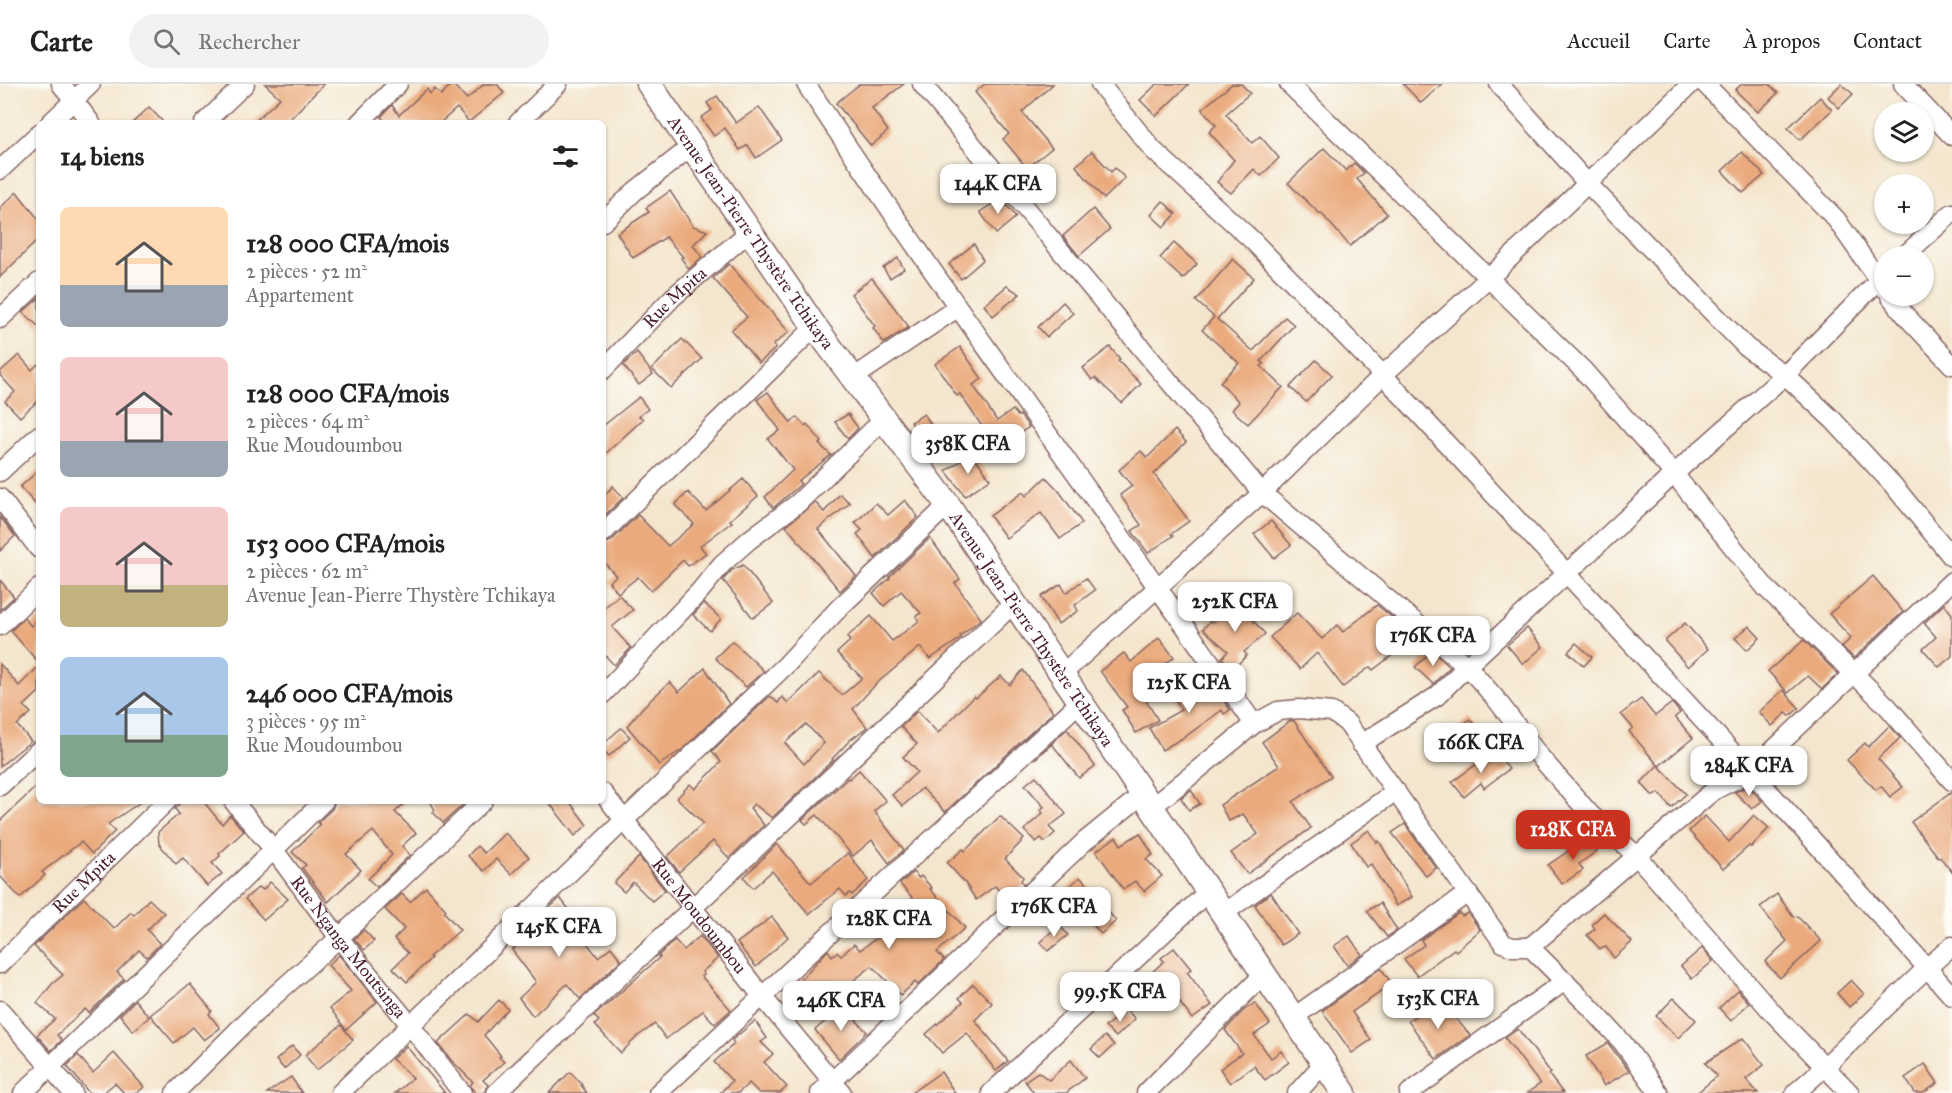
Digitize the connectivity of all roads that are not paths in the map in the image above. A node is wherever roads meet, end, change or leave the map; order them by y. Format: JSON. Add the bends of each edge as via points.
{"nodes":[{"id":1,"x":61,"y":84,"type":"edge"},
{"id":2,"x":91,"y":84,"type":"edge"},
{"id":3,"x":245,"y":84,"type":"edge"},
{"id":4,"x":398,"y":84,"type":"edge"},
{"id":5,"x":558,"y":84,"type":"edge"},
{"id":6,"x":650,"y":84,"type":"edge"},
{"id":7,"x":807,"y":84,"type":"edge"},
{"id":8,"x":922,"y":84,"type":"edge"},
{"id":9,"x":1100,"y":84,"type":"edge"},
{"id":10,"x":1289,"y":84,"type":"edge"},
{"id":11,"x":1499,"y":84,"type":"edge"},
{"id":12,"x":1691,"y":84,"type":"edge"},
{"id":13,"x":1705,"y":84,"type":"edge"},
{"id":14,"x":1903,"y":84,"type":"edge"},
{"id":15,"x":73,"y":102,"type":"junction"},
{"id":16,"x":53,"y":120,"type":"edge"},
{"id":17,"x":88,"y":120,"type":"edge"},
{"id":18,"x":207,"y":120,"type":"edge"},
{"id":19,"x":362,"y":120,"type":"edge"},
{"id":20,"x":521,"y":120,"type":"edge"},
{"id":21,"x":36,"y":136,"type":"edge"},
{"id":22,"x":1952,"y":136,"type":"edge"},
{"id":23,"x":692,"y":146,"type":"junction"},
{"id":24,"x":0,"y":170,"type":"edge"},
{"id":25,"x":1587,"y":183,"type":"junction"},
{"id":26,"x":1952,"y":213,"type":"edge"},
{"id":27,"x":606,"y":219,"type":"edge"},
{"id":28,"x":750,"y":231,"type":"junction"},
{"id":29,"x":1915,"y":246,"type":"edge"},
{"id":30,"x":1874,"y":270,"type":"edge"},
{"id":31,"x":1488,"y":279,"type":"junction"},
{"id":32,"x":36,"y":285,"type":"edge"},
{"id":33,"x":1874,"y":289,"type":"edge"},
{"id":34,"x":1898,"y":306,"type":"edge"},
{"id":35,"x":957,"y":308,"type":"junction"},
{"id":36,"x":0,"y":319,"type":"edge"},
{"id":37,"x":815,"y":327,"type":"junction"},
{"id":38,"x":1952,"y":366,"type":"edge"},
{"id":39,"x":606,"y":367,"type":"edge"},
{"id":40,"x":1383,"y":375,"type":"junction"},
{"id":41,"x":1785,"y":375,"type":"junction"},
{"id":42,"x":853,"y":378,"type":"junction"},
{"id":43,"x":884,"y":419,"type":"junction"},
{"id":44,"x":36,"y":438,"type":"edge"},
{"id":45,"x":0,"y":472,"type":"edge"},
{"id":46,"x":1674,"y":474,"type":"junction"},
{"id":47,"x":1262,"y":494,"type":"junction"},
{"id":48,"x":0,"y":498,"type":"edge"},
{"id":49,"x":948,"y":506,"type":"junction"},
{"id":50,"x":606,"y":530,"type":"edge"},
{"id":51,"x":36,"y":545,"type":"edge"},
{"id":52,"x":1952,"y":557,"type":"edge"},
{"id":53,"x":1568,"y":572,"type":"junction"},
{"id":54,"x":1952,"y":581,"type":"edge"},
{"id":55,"x":1159,"y":588,"type":"junction"},
{"id":56,"x":36,"y":591,"type":"edge"},
{"id":57,"x":1013,"y":604,"type":"junction"},
{"id":58,"x":0,"y":626,"type":"edge"},
{"id":59,"x":1467,"y":666,"type":"junction"},
{"id":60,"x":1062,"y":674,"type":"junction"},
{"id":61,"x":1853,"y":674,"type":"junction"},
{"id":62,"x":606,"y":691,"type":"edge"},
{"id":63,"x":1080,"y":702,"type":"junction"},
{"id":64,"x":1254,"y":724,"type":"junction"},
{"id":65,"x":1362,"y":744,"type":"junction"},
{"id":66,"x":36,"y":753,"type":"edge"},
{"id":67,"x":1750,"y":772,"type":"junction"},
{"id":68,"x":1952,"y":781,"type":"edge"},
{"id":69,"x":0,"y":786,"type":"edge"},
{"id":70,"x":1396,"y":791,"type":"junction"},
{"id":71,"x":606,"y":797,"type":"edge"},
{"id":72,"x":1147,"y":800,"type":"junction"},
{"id":73,"x":164,"y":804,"type":"edge"},
{"id":74,"x":236,"y":804,"type":"edge"},
{"id":75,"x":321,"y":804,"type":"edge"},
{"id":76,"x":480,"y":804,"type":"edge"},
{"id":77,"x":624,"y":820,"type":"junction"},
{"id":78,"x":274,"y":850,"type":"junction"},
{"id":79,"x":1637,"y":856,"type":"junction"},
{"id":80,"x":1209,"y":891,"type":"junction"},
{"id":81,"x":1468,"y":892,"type":"junction"},
{"id":82,"x":693,"y":906,"type":"junction"},
{"id":83,"x":1224,"y":913,"type":"junction"},
{"id":84,"x":339,"y":938,"type":"junction"},
{"id":85,"x":1952,"y":946,"type":"edge"},
{"id":86,"x":1530,"y":947,"type":"junction"},
{"id":87,"x":0,"y":964,"type":"edge"},
{"id":88,"x":1926,"y":968,"type":"junction"},
{"id":89,"x":1264,"y":974,"type":"junction"},
{"id":90,"x":1565,"y":981,"type":"junction"},
{"id":91,"x":761,"y":995,"type":"junction"},
{"id":92,"x":1952,"y":996,"type":"edge"},
{"id":93,"x":0,"y":1010,"type":"edge"},
{"id":94,"x":1294,"y":1017,"type":"junction"},
{"id":95,"x":411,"y":1026,"type":"junction"},
{"id":96,"x":1323,"y":1064,"type":"junction"},
{"id":97,"x":50,"y":1067,"type":"junction"},
{"id":98,"x":1826,"y":1067,"type":"junction"},
{"id":99,"x":832,"y":1089,"type":"edge"},
{"id":100,"x":1653,"y":1091,"type":"edge"},
{"id":101,"x":23,"y":1093,"type":"edge"},
{"id":102,"x":72,"y":1093,"type":"edge"},
{"id":103,"x":175,"y":1093,"type":"edge"},
{"id":104,"x":340,"y":1093,"type":"edge"},
{"id":105,"x":462,"y":1093,"type":"edge"},
{"id":106,"x":496,"y":1093,"type":"edge"},
{"id":107,"x":658,"y":1093,"type":"edge"},
{"id":108,"x":991,"y":1093,"type":"edge"},
{"id":109,"x":1146,"y":1093,"type":"edge"},
{"id":110,"x":1297,"y":1093,"type":"edge"},
{"id":111,"x":1344,"y":1093,"type":"edge"},
{"id":112,"x":1408,"y":1093,"type":"edge"},
{"id":113,"x":1795,"y":1093,"type":"edge"},
{"id":114,"x":1850,"y":1093,"type":"edge"}],
"edges":[{"from":1,"to":15,"type":"street"},
{"from":2,"to":15,"type":"street"},
{"from":3,"to":18,"type":"street"},
{"from":4,"to":19,"type":"street"},
{"from":5,"to":20,"type":"street"},
{"from":6,"to":23,"type":"street","name":"Avenue Jean-Pierre Thystère Tchikaya"},
{"from":7,"to":35,"type":"street"},
{"from":8,"to":47,"type":"street"},
{"from":9,"to":40,"type":"street","via":[[1153,150],[1252,240]]},
{"from":10,"to":31,"type":"street"},
{"from":11,"to":25,"type":"street"},
{"from":12,"to":25,"type":"street"},
{"from":13,"to":30,"type":"street","via":[[1836,219]]},
{"from":14,"to":22,"type":"street"},
{"from":15,"to":16,"type":"street"},
{"from":15,"to":17,"type":"street"},
{"from":21,"to":24,"type":"street"},
{"from":23,"to":27,"type":"street","via":[[635,190]]},
{"from":23,"to":28,"type":"street","name":"Avenue Jean-Pierre Thystère Tchikaya"},
{"from":25,"to":31,"type":"street"},
{"from":25,"to":41,"type":"street","via":[[1746,347]]},
{"from":26,"to":29,"type":"street"},
{"from":28,"to":37,"type":"street","name":"Avenue Jean-Pierre Thystère Tchikaya"},
{"from":28,"to":39,"type":"street","name":"Rue Mpita","via":[[673,297]]},
{"from":31,"to":40,"type":"street"},
{"from":31,"to":46,"type":"street","via":[[1583,370]]},
{"from":32,"to":36,"type":"street"},
{"from":33,"to":41,"type":"street"},
{"from":34,"to":38,"type":"street"},
{"from":35,"to":42,"type":"street"},
{"from":35,"to":55,"type":"street"},
{"from":37,"to":42,"type":"street","name":"Avenue Jean-Pierre Thystère Tchikaya"},
{"from":37,"to":50,"type":"street"},
{"from":40,"to":47,"type":"street"},
{"from":40,"to":53,"type":"street"},
{"from":41,"to":46,"type":"street"},
{"from":41,"to":52,"type":"street","via":[[1893,485]]},
{"from":42,"to":43,"type":"street","name":"Avenue Jean-Pierre Thystère Tchikaya"},
{"from":43,"to":49,"type":"street","name":"Avenue Jean-Pierre Thystère Tchikaya"},
{"from":43,"to":62,"type":"street","via":[[798,503],[722,564]]},
{"from":44,"to":45,"type":"street"},
{"from":46,"to":53,"type":"street"},
{"from":46,"to":61,"type":"street","via":[[1766,588]]},
{"from":47,"to":55,"type":"street"},
{"from":47,"to":59,"type":"street"},
{"from":48,"to":51,"type":"street"},
{"from":49,"to":57,"type":"street","name":"Avenue Jean-Pierre Thystère Tchikaya"},
{"from":49,"to":77,"type":"street"},
{"from":53,"to":59,"type":"street"},
{"from":53,"to":67,"type":"street"},
{"from":54,"to":61,"type":"street"},
{"from":55,"to":60,"type":"street"},
{"from":55,"to":64,"type":"street"},
{"from":56,"to":58,"type":"street"},
{"from":57,"to":60,"type":"street","name":"Avenue Jean-Pierre Thystère Tchikaya"},
{"from":57,"to":82,"type":"street"},
{"from":59,"to":65,"type":"street","via":[[1437,696]]},
{"from":59,"to":79,"type":"street","via":[[1590,814]]},
{"from":60,"to":63,"type":"street","name":"Avenue Jean-Pierre Thystère Tchikaya"},
{"from":61,"to":67,"type":"street"},
{"from":61,"to":68,"type":"street","via":[[1887,706]]},
{"from":63,"to":72,"type":"street","name":"Avenue Jean-Pierre Thystère Tchikaya"},
{"from":63,"to":91,"type":"street"},
{"from":64,"to":65,"type":"street","via":[[1278,711],[1332,712],[1347,723]]},
{"from":64,"to":72,"type":"street"},
{"from":65,"to":70,"type":"street"},
{"from":66,"to":69,"type":"street"},
{"from":67,"to":79,"type":"street","via":[[1713,790]]},
{"from":67,"to":88,"type":"street"},
{"from":70,"to":81,"type":"street"},
{"from":70,"to":83,"type":"street"},
{"from":71,"to":77,"type":"street","name":"Rue Moudoumbou"},
{"from":72,"to":80,"type":"street","name":"Avenue Jean-Pierre Thystère Tchikaya"},
{"from":72,"to":99,"type":"street","via":[[1084,843]]},
{"from":73,"to":87,"type":"street","name":"Rue Mpita"},
{"from":74,"to":78,"type":"street","name":"Rue Nganga Moutsinga"},
{"from":75,"to":78,"type":"street"},
{"from":76,"to":84,"type":"street"},
{"from":77,"to":82,"type":"street","name":"Rue Moudoumbou"},
{"from":77,"to":95,"type":"street"},
{"from":78,"to":84,"type":"street","name":"Rue Nganga Moutsinga"},
{"from":78,"to":97,"type":"street"},
{"from":79,"to":86,"type":"street"},
{"from":79,"to":98,"type":"street","via":[[1772,1012]]},
{"from":80,"to":83,"type":"street","name":"Avenue Jean-Pierre Thystère Tchikaya"},
{"from":80,"to":108,"type":"street"},
{"from":81,"to":86,"type":"street","via":[[1503,943]]},
{"from":81,"to":94,"type":"street"},
{"from":82,"to":91,"type":"street","name":"Rue Moudoumbou"},
{"from":82,"to":106,"type":"street"},
{"from":83,"to":89,"type":"street","name":"Avenue Jean-Pierre Thystère Tchikaya"},
{"from":84,"to":95,"type":"street","name":"Rue Nganga Moutsinga"},
{"from":84,"to":103,"type":"street","via":[[255,1013]]},
{"from":85,"to":88,"type":"street"},
{"from":86,"to":90,"type":"street"},
{"from":88,"to":92,"type":"street"},
{"from":88,"to":98,"type":"street"},
{"from":89,"to":94,"type":"street","name":"Avenue Jean-Pierre Thystère Tchikaya"},
{"from":89,"to":109,"type":"street"},
{"from":90,"to":100,"type":"street","via":[[1623,1043]]},
{"from":90,"to":112,"type":"street"},
{"from":91,"to":99,"type":"street","name":"Rue Moudoumbou"},
{"from":91,"to":107,"type":"street"},
{"from":93,"to":97,"type":"street"},
{"from":94,"to":96,"type":"street","name":"Avenue Jean-Pierre Thystère Tchikaya"},
{"from":95,"to":104,"type":"street"},
{"from":95,"to":105,"type":"street","name":"Rue Nganga Moutsinga"},
{"from":96,"to":110,"type":"street"},
{"from":96,"to":111,"type":"street","name":"Avenue Jean-Pierre Thystère Tchikaya"},
{"from":97,"to":101,"type":"street"},
{"from":97,"to":102,"type":"street"},
{"from":98,"to":113,"type":"street"},
{"from":98,"to":114,"type":"street"}]}
